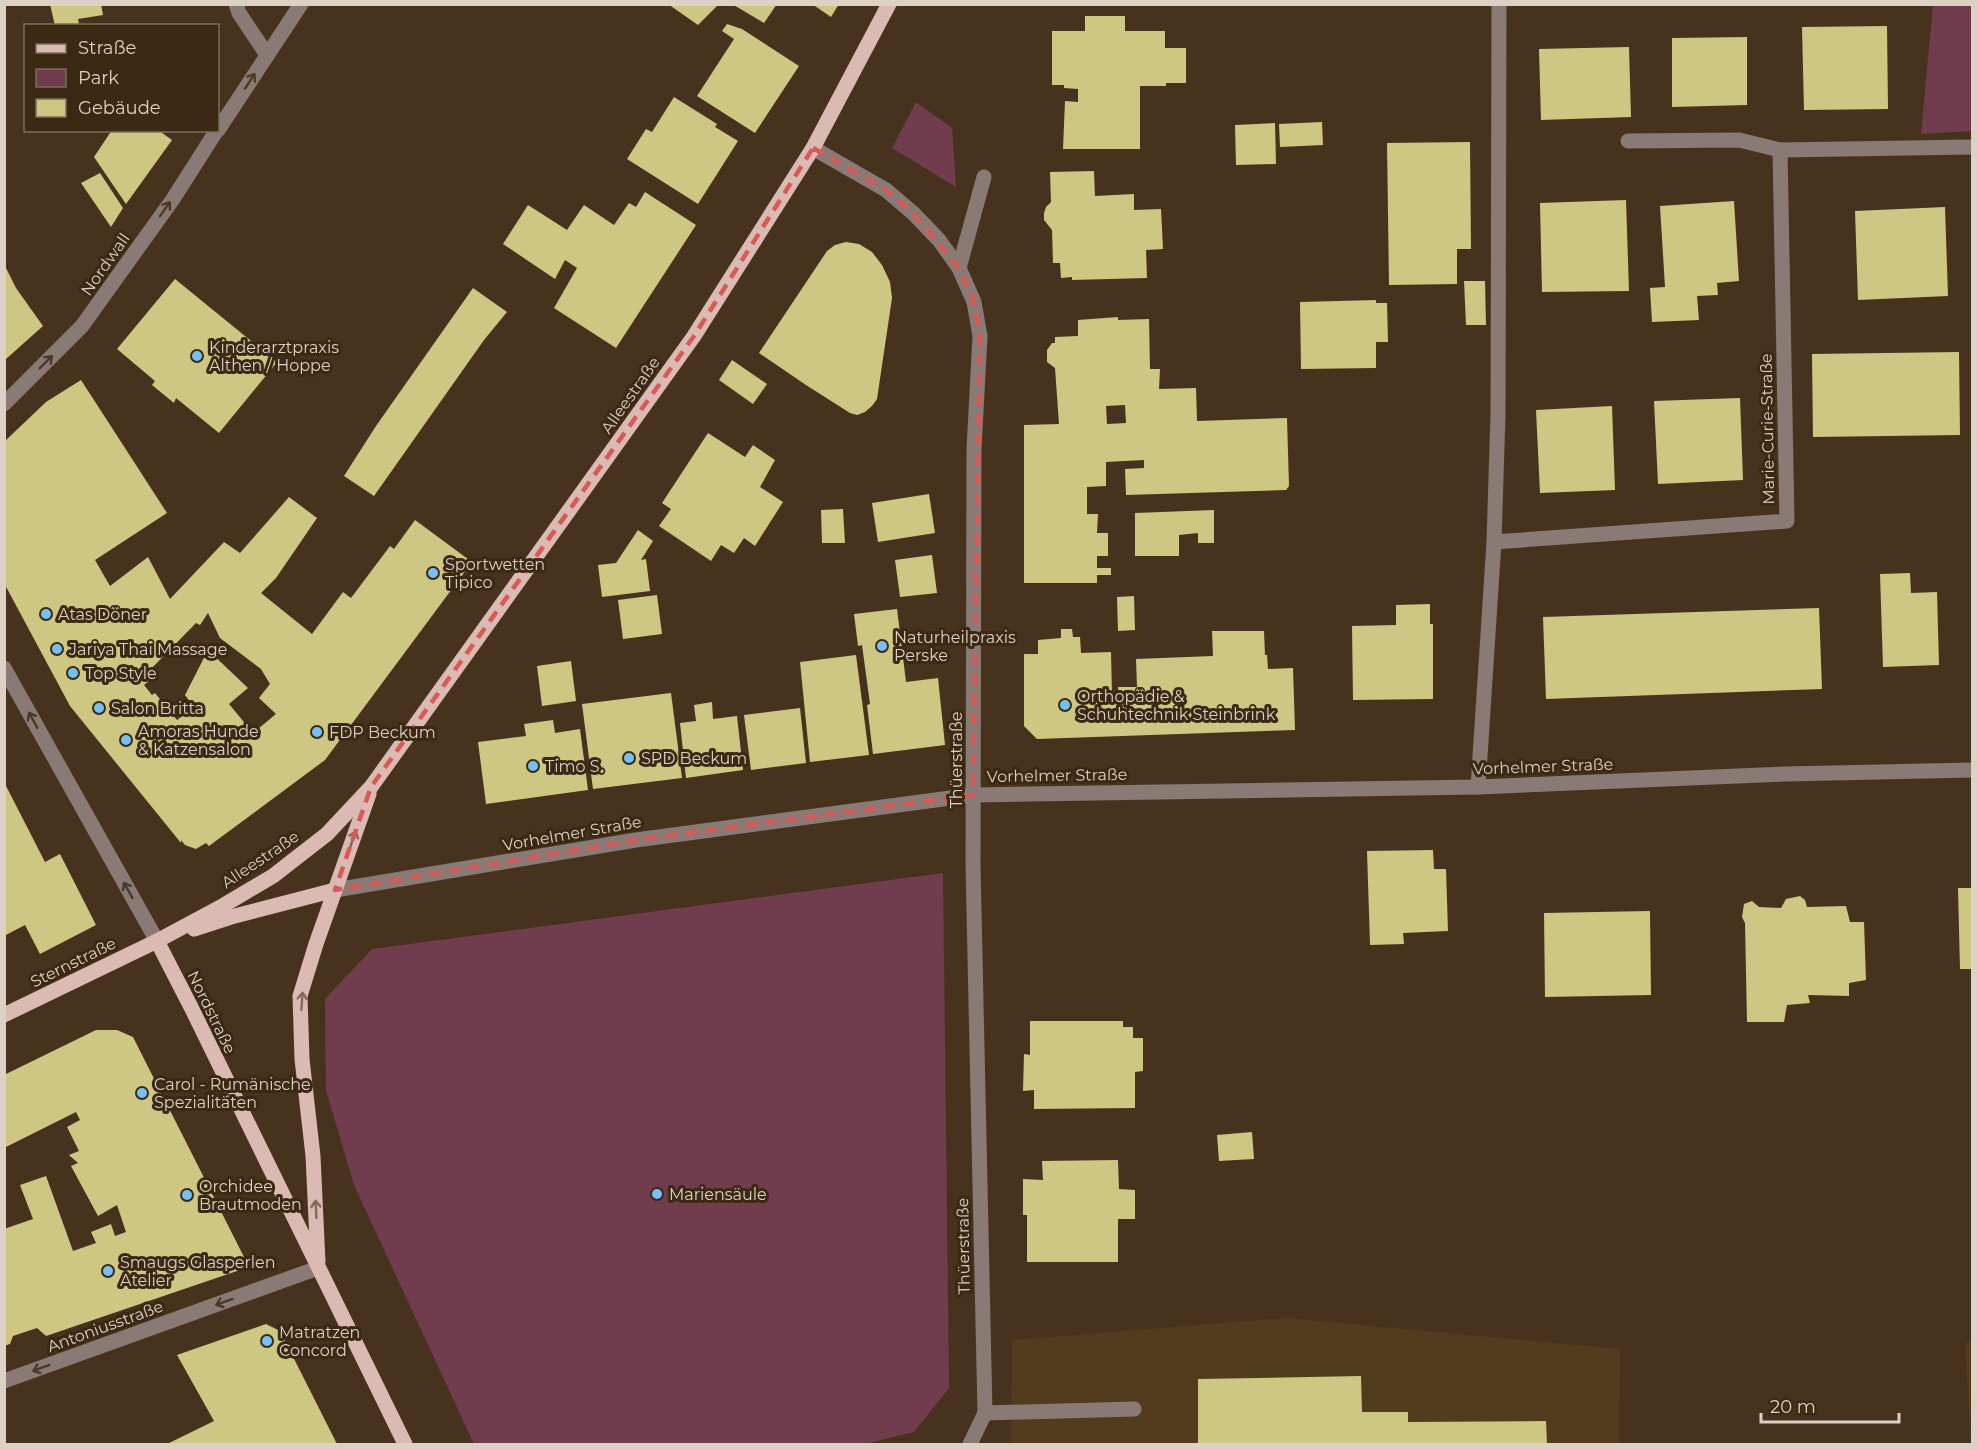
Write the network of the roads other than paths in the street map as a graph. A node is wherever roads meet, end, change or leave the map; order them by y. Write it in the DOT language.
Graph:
graph roads {
  1 [pos="236,4"];
  2 [pos="301,4"];
  3 [pos="889,4"];
  4 [pos="1499,4"];
  5 [pos="267,55"];
  6 [pos="219,127"];
  7 [pos="216,132"];
  8 [pos="1628,141"];
  9 [pos="1972,147"];
  10 [pos="813,148"];
  11 [pos="1780,150"];
  12 [pos="984,177"];
  13 [pos="959,268"];
  14 [pos="4,404"];
  15 [pos="1494,542"];
  16 [pos="4,668"];
  17 [pos="1972,770"];
  18 [pos="1478,787"];
  19 [pos="371,788"];
  20 [pos="974,795"];
  21 [pos="335,890"];
  22 [pos="157,941"];
  23 [pos="4,1015"];
  24 [pos="318,1268"];
  25 [pos="4,1381"];
  26 [pos="1134,1409"];
  27 [pos="985,1413"];
  28 [pos="405,1444"];
  29 [pos="970,1444"];
  1 -- 5 [label="street"];
  2 -- 5 [label="street, Nordwall"];
  3 -- 10 [label="main road, Alleestraße"];
  4 -- 15 [label="street"];
  6 -- 5 [label="street, Nordwall, one-way"];
  14 -- 7 [label="street, Nordwall, one-way"];
  8 -- 11 [label="street"];
  9 -- 11 [label="street"];
  10 -- 13 [label="street, Thüerstraße"];
  10 -- 19 [label="main road, Alleestraße"];
  11 -- 15 [label="street, Marie-Curie-Straße"];
  12 -- 13 [label="street"];
  13 -- 20 [label="street, Thüerstraße"];
  15 -- 18 [label="street"];
  22 -- 16 [label="street, Nordstraße, one-way"];
  17 -- 18 [label="street, Vorhelmer Straße"];
  18 -- 20 [label="street, Vorhelmer Straße"];
  21 -- 19 [label="main road, Alleestraße, one-way"];
  19 -- 22 [label="main road, Alleestraße"];
  20 -- 21 [label="street, Vorhelmer Straße"];
  20 -- 27 [label="street, Thüerstraße"];
  21 -- 22 [label="main road, Vorhelmer Straße"];
  24 -- 21 [label="main road, Alleestraße, one-way"];
  22 -- 23 [label="main road, Sternstraße"];
  22 -- 24 [label="main road, Nordstraße"];
  24 -- 25 [label="street, Antoniusstraße, one-way"];
  24 -- 28 [label="main road, Nordstraße"];
  26 -- 27 [label="street"];
  27 -- 29 [label="street, Thüerstraße"];
}
